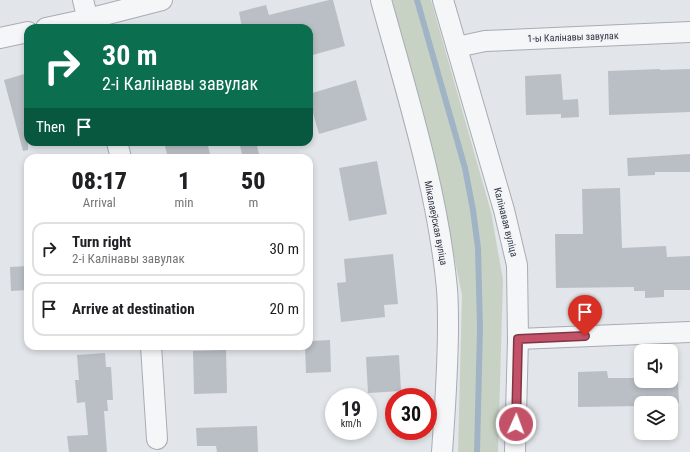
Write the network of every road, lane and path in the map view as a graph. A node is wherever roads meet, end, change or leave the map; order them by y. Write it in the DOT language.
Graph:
graph roads {
  1 [pos="83,0"];
  2 [pos="162,0"];
  3 [pos="381,0"];
  4 [pos="443,0"];
  5 [pos="89,24"];
  6 [pos="690,32"];
  7 [pos="24,33"];
  8 [pos="0,38"];
  9 [pos="457,47"];
  10 [pos="690,332"];
  11 [pos="518,339"];
  12 [pos="151,350"];
  13 [pos="158,439"];
  14 [pos="442,452"];
  15 [pos="515,452"];
  1 -- 5 [label="street"];
  2 -- 5 [label="street"];
  3 -- 14 [label="street, Мікалаеўская вуліца"];
  4 -- 9 [label="street, Калінавая вуліца"];
  6 -- 9 [label="street, 1-ы Калінавы завулак"];
  7 -- 8 [label="street"];
  9 -- 11 [label="street, Калінавая вуліца"];
  10 -- 11 [label="street"];
  11 -- 15 [label="street, Калінавая вуліца"];
  12 -- 13 [label="street"];
}
